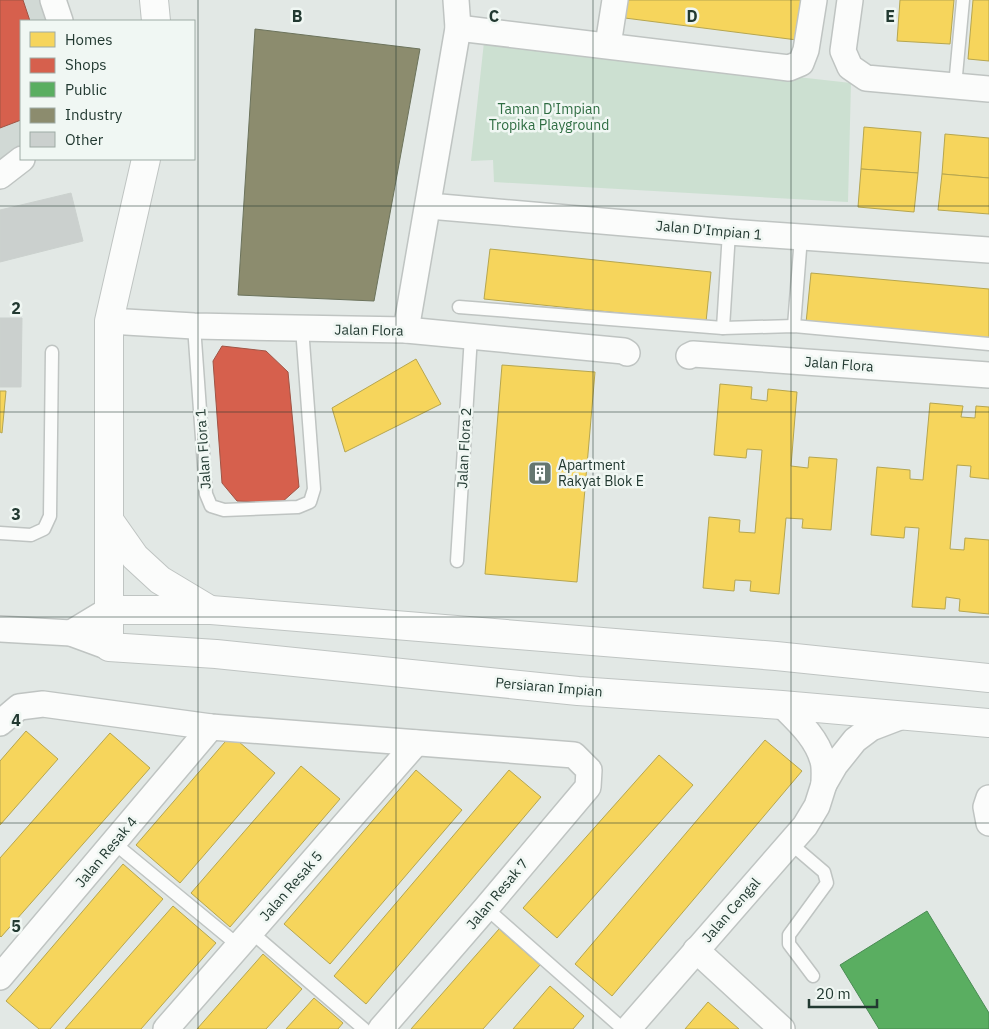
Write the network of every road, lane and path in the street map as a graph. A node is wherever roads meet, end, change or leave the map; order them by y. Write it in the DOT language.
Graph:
graph roads {
  1 [pos="53,0"];
  2 [pos="154,0"];
  3 [pos="456,0"];
  4 [pos="614,0"];
  5 [pos="814,0"];
  6 [pos="850,0"];
  7 [pos="962,0"];
  8 [pos="60,20"];
  9 [pos="156,20"];
  10 [pos="458,28"];
  11 [pos="608,45"];
  12 [pos="955,86"];
  13 [pos="989,89"];
  14 [pos="146,160"];
  15 [pos="428,206"];
  16 [pos="729,232"];
  17 [pos="802,237"];
  18 [pos="989,250"];
  19 [pos="459,307"];
  20 [pos="109,321"];
  21 [pos="194,326"];
  22 [pos="794,326"];
  23 [pos="302,328"];
  24 [pos="723,328"];
  25 [pos="406,330"];
  26 [pos="471,336"];
  27 [pos="989,344"];
  28 [pos="52,352"];
  29 [pos="627,353"];
  30 [pos="690,356"];
  31 [pos="989,375"];
  32 [pos="109,520"];
  33 [pos="0,533"];
  34 [pos="457,561"];
  35 [pos="109,610"];
  36 [pos="211,610"];
  37 [pos="0,629"];
  38 [pos="71,634"];
  39 [pos="109,647"];
  40 [pos="989,678"];
  41 [pos="782,705"];
  42 [pos="905,714"];
  43 [pos="0,723"];
  44 [pos="989,723"];
  45 [pos="211,727"];
  46 [pos="416,743"];
  47 [pos="824,784"];
  48 [pos="989,798"];
  49 [pos="989,822"];
  50 [pos="114,843"];
  51 [pos="790,843"];
  52 [pos="486,908"];
  53 [pos="245,939"];
  54 [pos="696,950"];
  55 [pos="1,973"];
  56 [pos="813,976"];
  57 [pos="166,1029"];
  58 [pos="364,1029"];
  59 [pos="381,1029"];
  60 [pos="624,1029"];
  61 [pos="628,1029"];
  62 [pos="782,1029"];
  1 -- 8 [label="street"];
  2 -- 9 [label="street"];
  3 -- 10 [label="street"];
  4 -- 11 [label="street"];
  5 -- 11 [label="street"];
  6 -- 12 [label="street"];
  7 -- 12 [label="lane"];
  10 -- 11 [label="street"];
  10 -- 15 [label="street"];
  12 -- 13 [label="street"];
  14 -- 20 [label="street"];
  15 -- 16 [label="street, Jalan D'Impian 1"];
  15 -- 25 [label="street"];
  16 -- 17 [label="street, Jalan D'Impian 1"];
  16 -- 24 [label="lane"];
  17 -- 18 [label="street, Jalan D'Impian 1"];
  17 -- 22 [label="lane"];
  19 -- 24 [label="lane"];
  20 -- 21 [label="street, Jalan Flora"];
  20 -- 32 [label="street"];
  21 -- 23 [label="street, Jalan Flora"];
  21 -- 23 [label="lane, Jalan Flora 1"];
  22 -- 24 [label="lane"];
  22 -- 27 [label="lane"];
  23 -- 25 [label="street, Jalan Flora"];
  25 -- 26 [label="street, Jalan Flora"];
  26 -- 29 [label="street, Jalan Flora"];
  26 -- 34 [label="lane, Jalan Flora 2"];
  28 -- 33 [label="lane"];
  30 -- 31 [label="street, Jalan Flora"];
  32 -- 35 [label="street"];
  32 -- 36 [label="street"];
  35 -- 36 [label="street"];
  35 -- 38 [label="street"];
  35 -- 39 [label="street"];
  36 -- 40 [label="street"];
  37 -- 38 [label="street"];
  38 -- 39 [label="street"];
  39 -- 41 [label="street, Persiaran Impian"];
  41 -- 42 [label="street, Persiaran Impian"];
  41 -- 47 [label="street, Jalan Cengal"];
  42 -- 44 [label="street, Persiaran Impian"];
  42 -- 47 [label="street, Jalan Cengal"];
  43 -- 45 [label="street"];
  45 -- 46 [label="street"];
  45 -- 50 [label="street, Jalan Resak 4"];
  46 -- 52 [label="street, Jalan Resak 7"];
  46 -- 53 [label="street, Jalan Resak 5"];
  47 -- 51 [label="street, Jalan Cengal"];
  48 -- 49 [label="street"];
  50 -- 53 [label="lane"];
  50 -- 55 [label="street, Jalan Resak 4"];
  51 -- 54 [label="street, Jalan Cengal"];
  51 -- 56 [label="lane"];
  52 -- 59 [label="street, Jalan Resak 7"];
  52 -- 60 [label="lane"];
  53 -- 57 [label="street, Jalan Resak 5"];
  53 -- 58 [label="lane"];
  54 -- 61 [label="street, Jalan Cengal"];
  54 -- 62 [label="street"];
}
